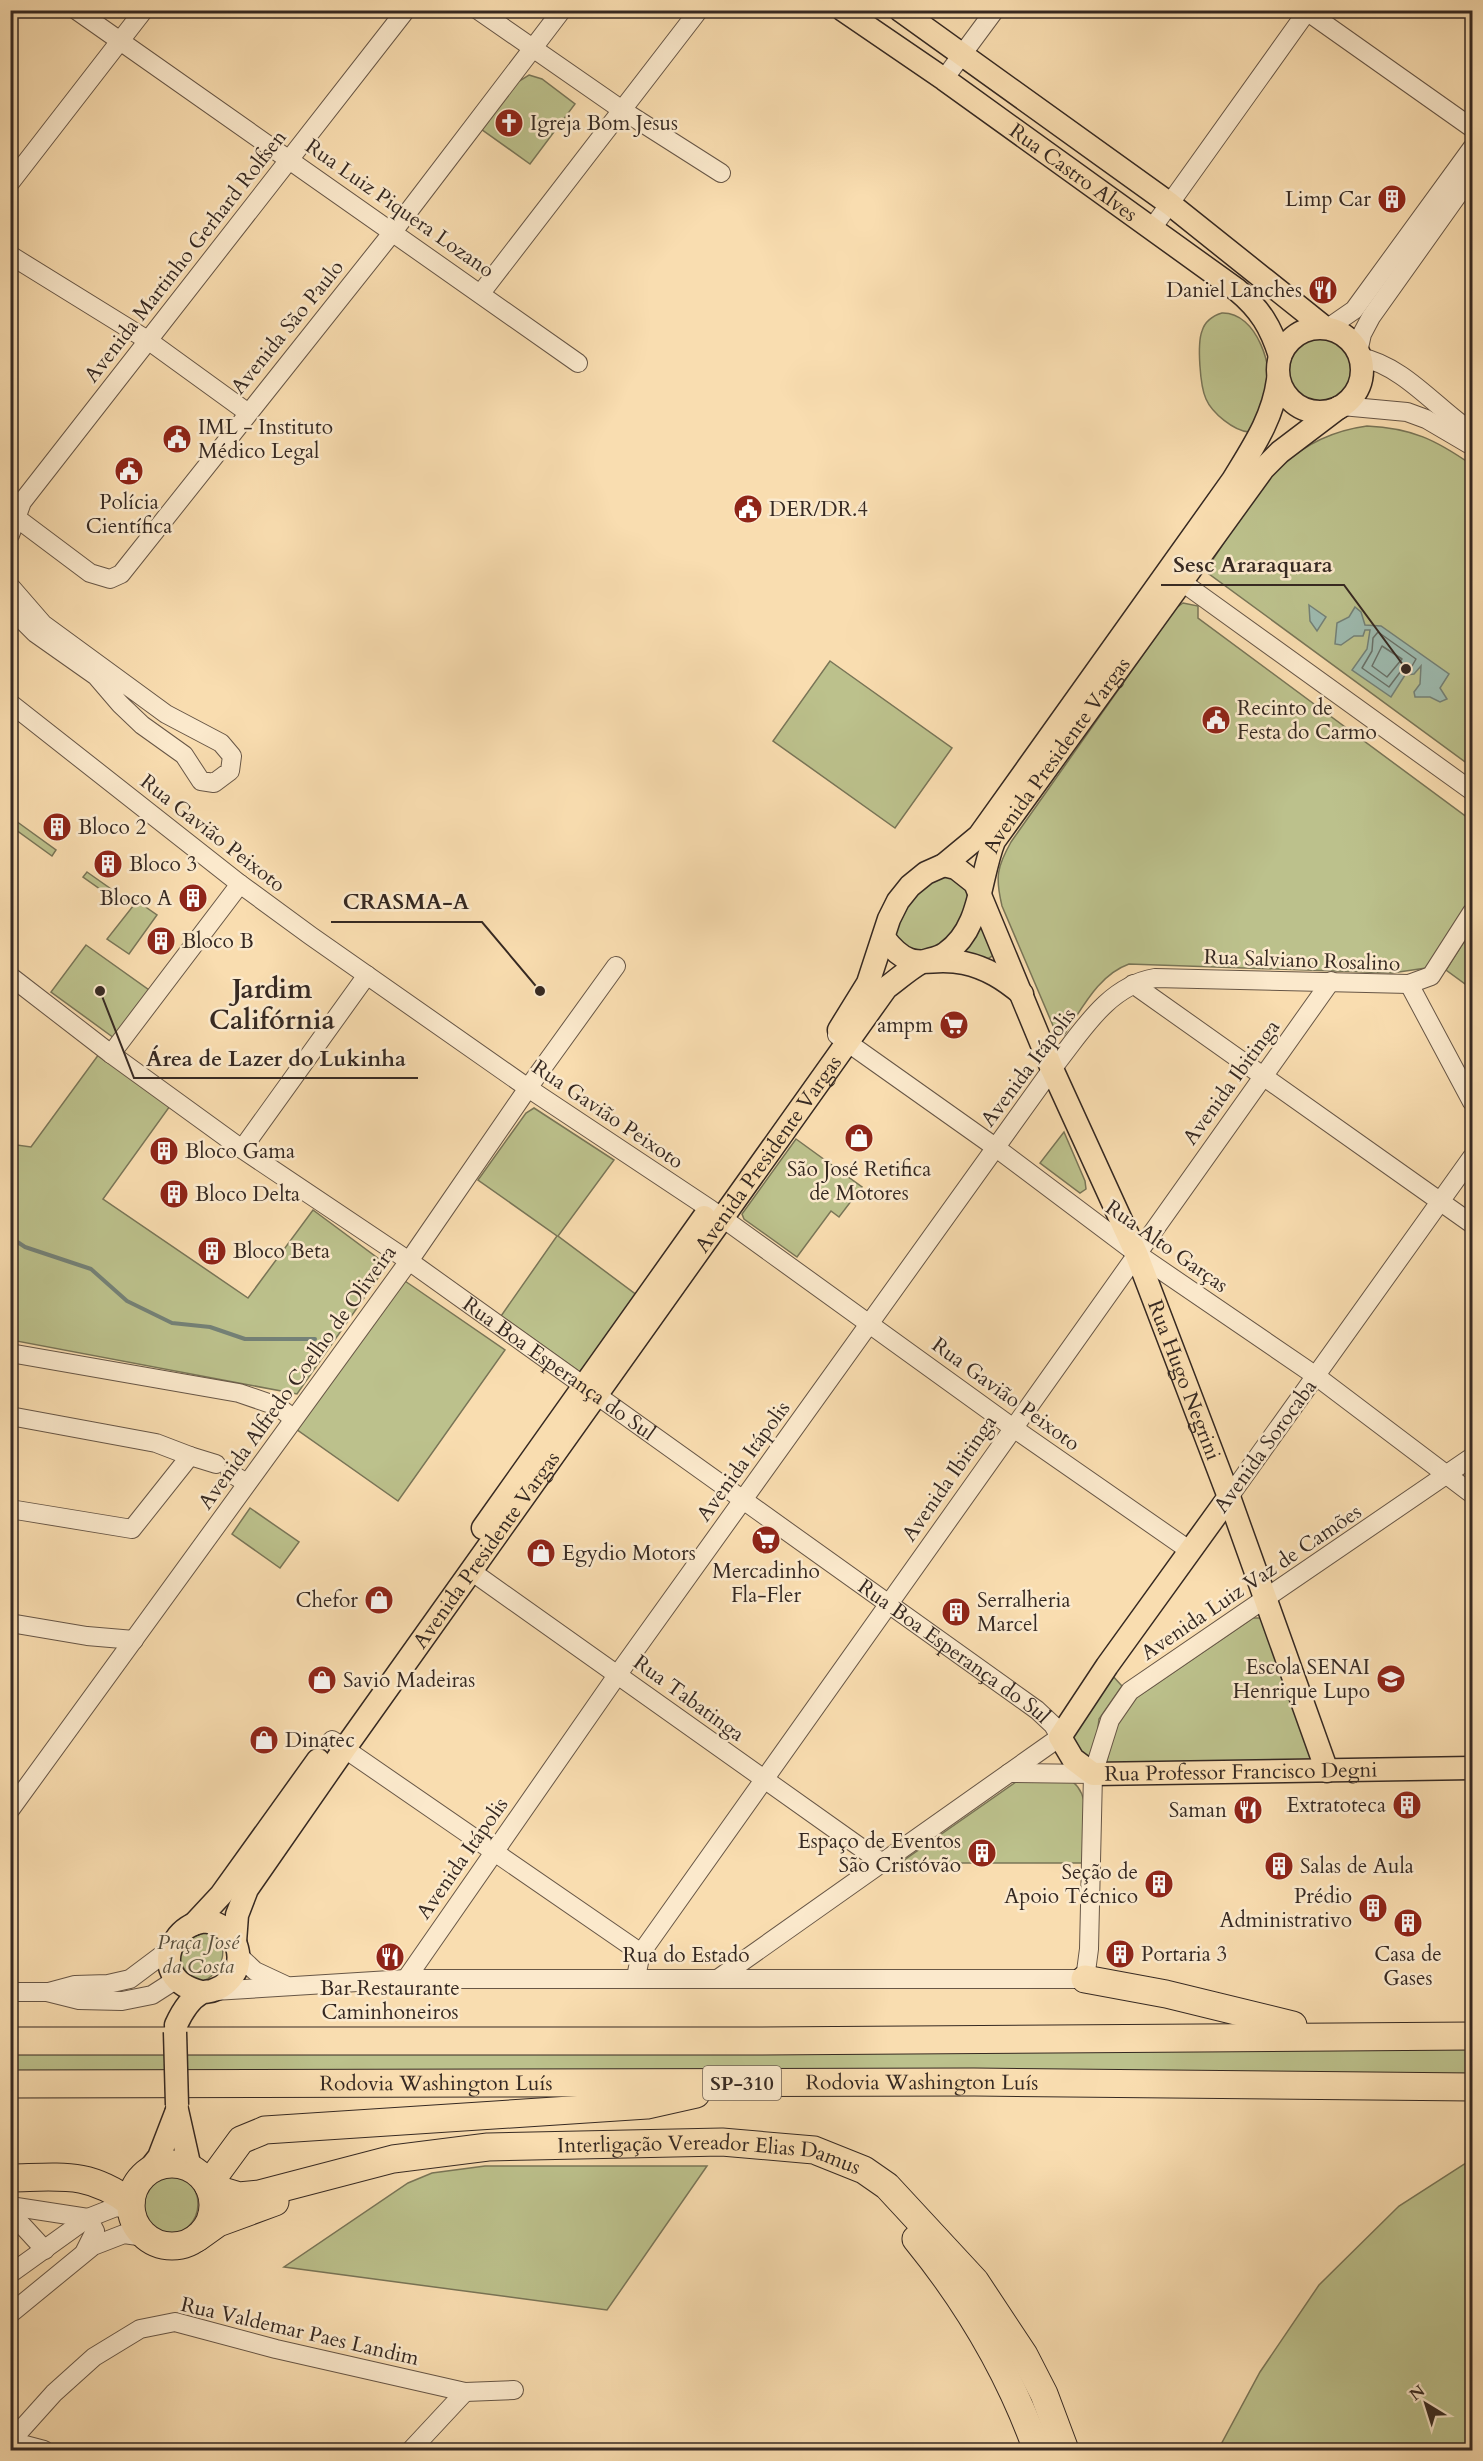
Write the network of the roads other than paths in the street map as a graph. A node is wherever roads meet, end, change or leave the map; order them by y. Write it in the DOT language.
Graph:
graph roads {
  1 [pos="76,10"];
  2 [pos="144,10"];
  3 [pos="406,10"];
  4 [pos="478,10"];
  5 [pos="562,10"];
  6 [pos="699,10"];
  7 [pos="843,10"];
  8 [pos="900,10"];
  9 [pos="996,10"];
  10 [pos="1306,11"];
  11 [pos="120,41"];
  12 [pos="533,48"];
  13 [pos="963,54"];
  14 [pos="944,79"];
  15 [pos="622,110"];
  16 [pos="1473,128"];
  17 [pos="1473,148"];
  18 [pos="288,158"];
  19 [pos="721,173"];
  20 [pos="1473,175"];
  21 [pos="10,183"];
  22 [pos="1170,204"];
  23 [pos="1153,227"];
  24 [pos="392,233"];
  25 [pos="10,255"];
  26 [pos="481,293"];
  27 [pos="1326,328"];
  28 [pos="149,340"];
  29 [pos="1359,354"];
  30 [pos="1280,356"];
  31 [pos="579,363"];
  32 [pos="1278,380"];
  33 [pos="1340,407"];
  34 [pos="247,412"];
  35 [pos="1473,432"];
  36 [pos="1473,446"];
  37 [pos="15,513"];
  38 [pos="1182,582"];
  39 [pos="10,586"];
  40 [pos="10,608"];
  41 [pos="39,629"];
  42 [pos="99,672"];
  43 [pos="10,703"];
  44 [pos="1473,791"];
  45 [pos="944,865"];
  46 [pos="240,884"];
  47 [pos="980,894"];
  48 [pos="1473,912"];
  49 [pos="884,938"];
  50 [pos="920,963"];
  51 [pos="616,966"];
  52 [pos="367,975"];
  53 [pos="10,976"];
  54 [pos="1331,981"];
  55 [pos="1133,984"];
  56 [pos="1409,984"];
  57 [pos="1023,995"];
  58 [pos="842,1038"];
  59 [pos="111,1054"];
  60 [pos="1052,1069"];
  61 [pos="1264,1075"];
  62 [pos="528,1088"];
  63 [pos="1473,1102"];
  64 [pos="995,1147"];
  65 [pos="242,1149"];
  66 [pos="1473,1156"];
  67 [pos="1441,1201"];
  68 [pos="716,1214"];
  69 [pos="1473,1224"];
  70 [pos="1136,1253"];
  71 [pos="409,1261"];
  72 [pos="871,1324"];
  73 [pos="10,1353"];
  74 [pos="1316,1376"];
  75 [pos="590,1389"];
  76 [pos="10,1416"];
  77 [pos="293,1418"];
  78 [pos="1012,1428"];
  79 [pos="190,1456"];
  80 [pos="1473,1457"];
  81 [pos="1446,1477"];
  82 [pos="247,1483"];
  83 [pos="1473,1494"];
  84 [pos="1230,1497"];
  85 [pos="744,1498"];
  86 [pos="10,1509"];
  87 [pos="1213,1519"];
  88 [pos="1239,1525"];
  89 [pos="1189,1550"];
  90 [pos="471,1571"];
  91 [pos="1266,1601"];
  92 [pos="888,1602"];
  93 [pos="10,1623"];
  94 [pos="134,1640"];
  95 [pos="618,1674"];
  96 [pos="1060,1737"];
  97 [pos="338,1744"];
  98 [pos="1473,1768"];
  99 [pos="1327,1771"];
  100 [pos="1009,1773"];
  101 [pos="1093,1774"];
  102 [pos="762,1779"];
  103 [pos="10,1810"];
  104 [pos="495,1850"];
  105 [pos="881,1862"];
  106 [pos="194,1924"];
  107 [pos="170,1949"];
  108 [pos="237,1949"];
  109 [pos="641,1953"];
  110 [pos="636,1977"];
  111 [pos="719,1978"];
  112 [pos="406,1979"];
  113 [pos="1085,1979"];
  114 [pos="178,1981"];
  115 [pos="287,1985"];
  116 [pos="208,1991"];
  117 [pos="10,1992"];
  118 [pos="47,1992"];
  119 [pos="175,2029"];
  120 [pos="1461,2036"];
  121 [pos="10,2041"];
  122 [pos="747,2083"];
  123 [pos="10,2084"];
  124 [pos="1473,2087"];
  125 [pos="177,2109"];
  126 [pos="144,2176"];
  127 [pos="10,2178"];
  128 [pos="202,2180"];
  129 [pos="10,2206"];
  130 [pos="131,2206"];
  131 [pos="10,2212"];
  132 [pos="88,2218"];
  133 [pos="145,2236"];
  134 [pos="197,2238"];
  135 [pos="45,2250"];
  136 [pos="85,2251"];
  137 [pos="10,2274"];
  138 [pos="10,2314"];
  139 [pos="514,2390"];
  140 [pos="465,2392"];
  141 [pos="11,2441"];
  142 [pos="44,2451"];
  143 [pos="411,2451"];
  144 [pos="1037,2451"];
  145 [pos="1065,2451"];
  1 -- 11 [label="street, Rua Luiz Piquera Lozano"];
  2 -- 11 [label="street"];
  3 -- 18 [label="street, Avenida Martinho Gerhard Rolfsen"];
  4 -- 12 [label="street"];
  5 -- 12 [label="street, Avenida São Paulo"];
  6 -- 15 [label="street"];
  7 -- 14 [label="main road, Rua Castro Alves"];
  8 -- 13 [label="main road, Rua Castro Alves"];
  9 -- 13 [label="street"];
  10 -- 16 [label="street"];
  10 -- 22 [label="street"];
  11 -- 18 [label="street, Rua Luiz Piquera Lozano"];
  11 -- 21 [label="street"];
  12 -- 15 [label="street"];
  12 -- 24 [label="street, Avenida São Paulo"];
  13 -- 14 [label="street"];
  13 -- 22 [label="main road, Rua Castro Alves"];
  14 -- 23 [label="main road, Rua Castro Alves"];
  15 -- 19 [label="street"];
  15 -- 26 [label="street"];
  17 -- 27 [label="street"];
  18 -- 24 [label="street, Rua Luiz Piquera Lozano"];
  18 -- 28 [label="street, Avenida Martinho Gerhard Rolfsen"];
  20 -- 29 [label="street"];
  22 -- 23 [label="street"];
  22 -- 27 [label="main road, Rua Castro Alves"];
  23 -- 30 [label="main road, Rua Castro Alves"];
  24 -- 26 [label="street, Rua Luiz Piquera Lozano"];
  24 -- 34 [label="street, Avenida São Paulo"];
  25 -- 28 [label="street"];
  26 -- 31 [label="street, Rua Luiz Piquera Lozano"];
  27 -- 29 [label="main road"];
  27 -- 30 [label="main road"];
  28 -- 34 [label="street"];
  28 -- 37 [label="street, Avenida Martinho Gerhard Rolfsen"];
  29 -- 33 [label="main road"];
  29 -- 35 [label="street"];
  30 -- 32 [label="main road"];
  32 -- 33 [label="main road"];
  32 -- 45 [label="main road, Avenida Presidente Vargas"];
  33 -- 36 [label="street"];
  33 -- 38 [label="main road, Avenida Presidente Vargas"];
  34 -- 37 [label="street, Avenida São Paulo"];
  38 -- 44 [label="street"];
  38 -- 47 [label="main road, Avenida Presidente Vargas"];
  39 -- 41 [label="street"];
  40 -- 41 [label="street"];
  41 -- 42 [label="street"];
  42 -- 42 [label="street"];
  43 -- 46 [label="street, Rua Gavião Peixoto"];
  45 -- 47 [label="main road"];
  45 -- 49 [label="main road, Avenida Presidente Vargas"];
  46 -- 52 [label="street, Rua Gavião Peixoto"];
  46 -- 59 [label="street"];
  47 -- 50 [label="main road, Avenida Presidente Vargas"];
  47 -- 57 [label="main road, Rua Hugo Negrini"];
  48 -- 56 [label="street"];
  49 -- 50 [label="main road"];
  49 -- 58 [label="main road, Avenida Presidente Vargas"];
  50 -- 57 [label="main road"];
  50 -- 58 [label="main road, Avenida Presidente Vargas"];
  51 -- 62 [label="street, Avenida Alfredo Coelho de Oliveira"];
  52 -- 62 [label="street, Rua Gavião Peixoto"];
  52 -- 65 [label="street"];
  53 -- 59 [label="street, Rua Boa Esperança do Sul"];
  54 -- 55 [label="street, Rua Salviano Rosalino"];
  54 -- 56 [label="street, Rua Salviano Rosalino"];
  54 -- 61 [label="street, Avenida Ibitinga"];
  55 -- 60 [label="street, Avenida Itápolis"];
  55 -- 61 [label="street"];
  56 -- 63 [label="street, Rua Salviano Rosalino"];
  57 -- 60 [label="main road, Rua Hugo Negrini"];
  58 -- 64 [label="street, Rua Alto Garças"];
  58 -- 68 [label="main road, Avenida Presidente Vargas"];
  59 -- 65 [label="street, Rua Boa Esperança do Sul"];
  60 -- 64 [label="street, Avenida Itápolis"];
  60 -- 70 [label="main road, Rua Hugo Negrini"];
  61 -- 67 [label="street"];
  61 -- 70 [label="street, Avenida Ibitinga"];
  62 -- 68 [label="street, Rua Gavião Peixoto"];
  62 -- 71 [label="street, Avenida Alfredo Coelho de Oliveira"];
  64 -- 70 [label="street, Rua Alto Garças"];
  64 -- 72 [label="street, Avenida Itápolis"];
  65 -- 71 [label="street, Rua Boa Esperança do Sul"];
  66 -- 67 [label="street, Avenida Sorocaba"];
  67 -- 69 [label="street"];
  67 -- 74 [label="street, Avenida Sorocaba"];
  68 -- 72 [label="street, Rua Gavião Peixoto"];
  68 -- 75 [label="main road, Avenida Presidente Vargas"];
  70 -- 74 [label="street, Rua Alto Garças"];
  70 -- 78 [label="street, Avenida Ibitinga"];
  70 -- 84 [label="main road, Rua Hugo Negrini"];
  71 -- 75 [label="street, Rua Boa Esperança do Sul"];
  71 -- 77 [label="street, Avenida Alfredo Coelho de Oliveira"];
  72 -- 78 [label="street, Rua Gavião Peixoto"];
  72 -- 85 [label="street, Avenida Itápolis"];
  73 -- 77 [label="street"];
  74 -- 81 [label="street, Rua Alto Garças"];
  74 -- 84 [label="street, Avenida Sorocaba"];
  75 -- 85 [label="street, Rua Boa Esperança do Sul"];
  75 -- 90 [label="main road, Avenida Presidente Vargas"];
  75 -- 97 [label="main road, Avenida Presidente Vargas"];
  76 -- 79 [label="street"];
  77 -- 82 [label="street, Avenida Alfredo Coelho de Oliveira"];
  78 -- 89 [label="street, Rua Gavião Peixoto"];
  78 -- 92 [label="street, Avenida Ibitinga"];
  79 -- 82 [label="street"];
  79 -- 86 [label="street"];
  80 -- 81 [label="street, Avenida Luiz Vaz de Camões"];
  81 -- 83 [label="street, Rua Alto Garças"];
  81 -- 91 [label="street, Avenida Luiz Vaz de Camões"];
  82 -- 94 [label="street, Avenida Alfredo Coelho de Oliveira"];
  84 -- 87 [label="main road, Avenida Sorocaba"];
  84 -- 88 [label="main road, Rua Hugo Negrini"];
  85 -- 92 [label="street, Rua Boa Esperança do Sul"];
  85 -- 95 [label="street, Avenida Itápolis"];
  87 -- 88 [label="main road"];
  87 -- 89 [label="main road, Avenida Sorocaba"];
  88 -- 91 [label="main road, Rua Hugo Negrini"];
  89 -- 96 [label="main road, Avenida Sorocaba"];
  90 -- 95 [label="street, Rua Tabatinga"];
  90 -- 97 [label="main road, Avenida Presidente Vargas"];
  91 -- 99 [label="main road, Rua Hugo Negrini"];
  91 -- 101 [label="street, Avenida Luiz Vaz de Camões"];
  92 -- 96 [label="street, Rua Boa Esperança do Sul"];
  92 -- 102 [label="street, Avenida Ibitinga"];
  93 -- 94 [label="street"];
  94 -- 103 [label="street, Avenida Alfredo Coelho de Oliveira"];
  95 -- 102 [label="street, Rua Tabatinga"];
  95 -- 104 [label="street, Avenida Itápolis"];
  96 -- 100 [label="street"];
  96 -- 101 [label="main road, Rua Boa Esperança do Sul"];
  97 -- 104 [label="street"];
  97 -- 106 [label="main road, Avenida Presidente Vargas"];
  97 -- 108 [label="main road, Avenida Presidente Vargas"];
  98 -- 99 [label="main road, Rua Professor Francisco Degni"];
  99 -- 101 [label="main road, Rua Professor Francisco Degni"];
  100 -- 101 [label="street, Rua Professor Francisco Degni"];
  100 -- 105 [label="street"];
  101 -- 113 [label="street, Avenida Luiz Vaz de Camões"];
  102 -- 105 [label="street, Rua Tabatinga"];
  102 -- 109 [label="street, Avenida Ibitinga"];
  104 -- 109 [label="street"];
  104 -- 112 [label="street, Avenida Itápolis"];
  105 -- 111 [label="street"];
  106 -- 107 [label="main road"];
  106 -- 108 [label="main road"];
  107 -- 114 [label="main road"];
  107 -- 118 [label="street"];
  108 -- 115 [label="street, Rua do Estado"];
  108 -- 116 [label="main road"];
  109 -- 110 [label="street, Avenida Ibitinga"];
  110 -- 111 [label="street, Rua do Estado"];
  110 -- 112 [label="street, Rua do Estado"];
  111 -- 113 [label="street, Rua do Estado"];
  112 -- 115 [label="street, Rua do Estado"];
  113 -- 120 [label="highway"];
  114 -- 116 [label="main road"];
  114 -- 118 [label="street"];
  114 -- 119 [label="main road"];
  115 -- 116 [label="street, Rua do Estado"];
  116 -- 119 [label="main road"];
  117 -- 118 [label="street"];
  119 -- 125 [label="main road, bridge"];
  120 -- 121 [label="highway, Rodovia Washington Luís / SP-310"];
  122 -- 123 [label="highway, Rodovia Washington Luís / SP-310"];
  122 -- 124 [label="highway, Rodovia Washington Luís / SP-310"];
  122 -- 128 [label="highway"];
  125 -- 126 [label="main road"];
  125 -- 128 [label="main road"];
  126 -- 128 [label="highway"];
  126 -- 130 [label="highway"];
  127 -- 130 [label="highway"];
  128 -- 134 [label="highway"];
  128 -- 145 [label="highway, Interligação Vereador Elias Damus"];
  129 -- 132 [label="street"];
  130 -- 132 [label="street"];
  130 -- 133 [label="highway"];
  131 -- 135 [label="street"];
  132 -- 135 [label="street"];
  132 -- 136 [label="street"];
  133 -- 134 [label="highway"];
  133 -- 136 [label="street"];
  134 -- 144 [label="highway, Interligação Vereador Elias Damus"];
  135 -- 137 [label="street"];
  136 -- 138 [label="street"];
  139 -- 140 [label="street, Rua Valdemar Paes Landim"];
  140 -- 141 [label="street, Rua Valdemar Paes Landim"];
  140 -- 143 [label="street"];
  141 -- 142 [label="street"];
}
